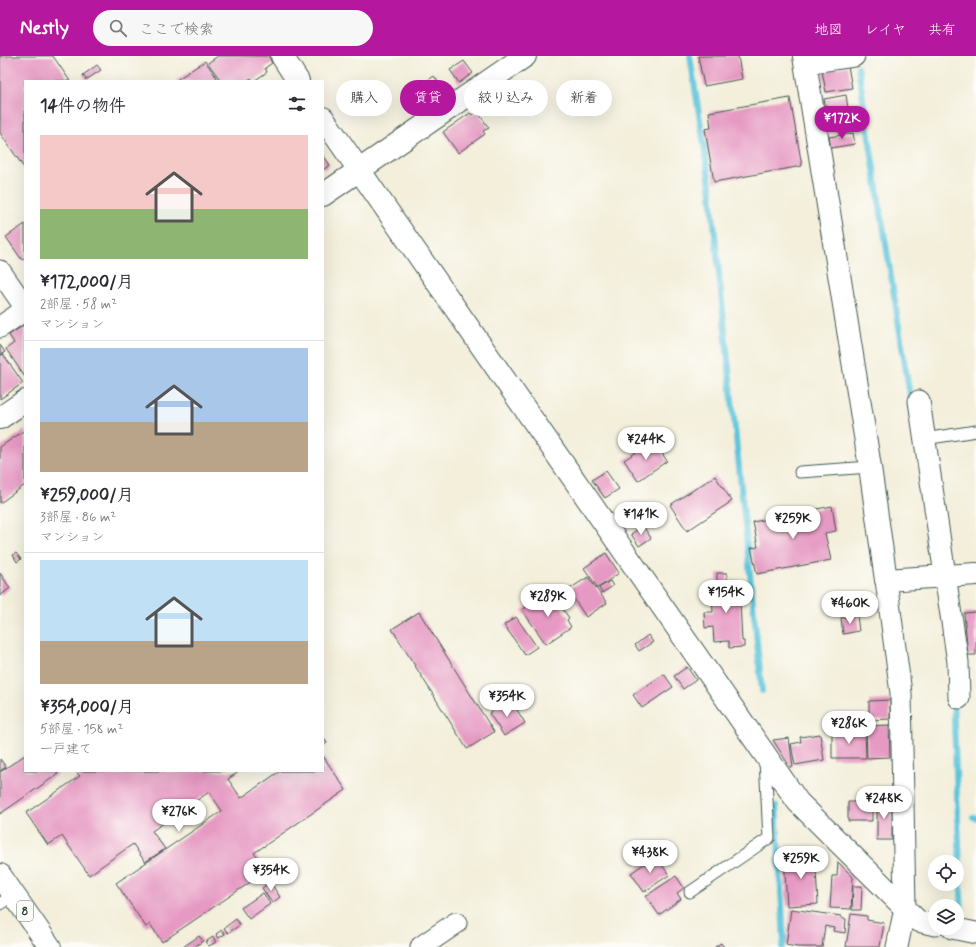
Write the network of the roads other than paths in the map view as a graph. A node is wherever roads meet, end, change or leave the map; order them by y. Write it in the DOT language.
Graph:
graph roads {
  1 [pos="282,56"];
  2 [pos="524,56"];
  3 [pos="854,56"];
  4 [pos="804,60"];
  5 [pos="297,80"];
  6 [pos="324,119"];
  7 [pos="358,170"];
  8 [pos="324,194"];
  9 [pos="0,271"];
  10 [pos="24,307"];
  11 [pos="24,309"];
  12 [pos="0,327"];
  13 [pos="919,401"];
  14 [pos="24,402"];
  15 [pos="0,418"];
  16 [pos="976,431"];
  17 [pos="924,439"];
  18 [pos="870,467"];
  19 [pos="800,472"];
  20 [pos="976,574"];
  21 [pos="946,576"];
  22 [pos="886,580"];
  23 [pos="959,698"];
  24 [pos="765,754"];
  25 [pos="0,875"];
  26 [pos="690,892"];
  27 [pos="7,899"];
  28 [pos="905,908"];
  29 [pos="456,923"];
  30 [pos="928,923"];
  31 [pos="964,930"];
  32 [pos="976,933"];
  33 [pos="50,947"];
  34 [pos="421,947"];
  35 [pos="897,947"];
  1 -- 5 [label="street"];
  2 -- 7 [label="street"];
  3 -- 4 [label="street"];
  4 -- 18 [label="street"];
  6 -- 7 [label="street"];
  7 -- 8 [label="street"];
  7 -- 24 [label="street"];
  9 -- 10 [label="street"];
  11 -- 12 [label="street"];
  13 -- 17 [label="street"];
  14 -- 15 [label="street"];
  16 -- 17 [label="lane"];
  17 -- 21 [label="street"];
  18 -- 19 [label="lane"];
  18 -- 22 [label="street"];
  20 -- 21 [label="street"];
  21 -- 22 [label="street"];
  21 -- 23 [label="street"];
  22 -- 28 [label="street"];
  24 -- 26 [label="lane"];
  24 -- 28 [label="street"];
  25 -- 27 [label="street, 8"];
  27 -- 33 [label="street, 8"];
  28 -- 30 [label="street"];
  28 -- 35 [label="street"];
  29 -- 34 [label="street"];
  31 -- 32 [label="street"];
}
